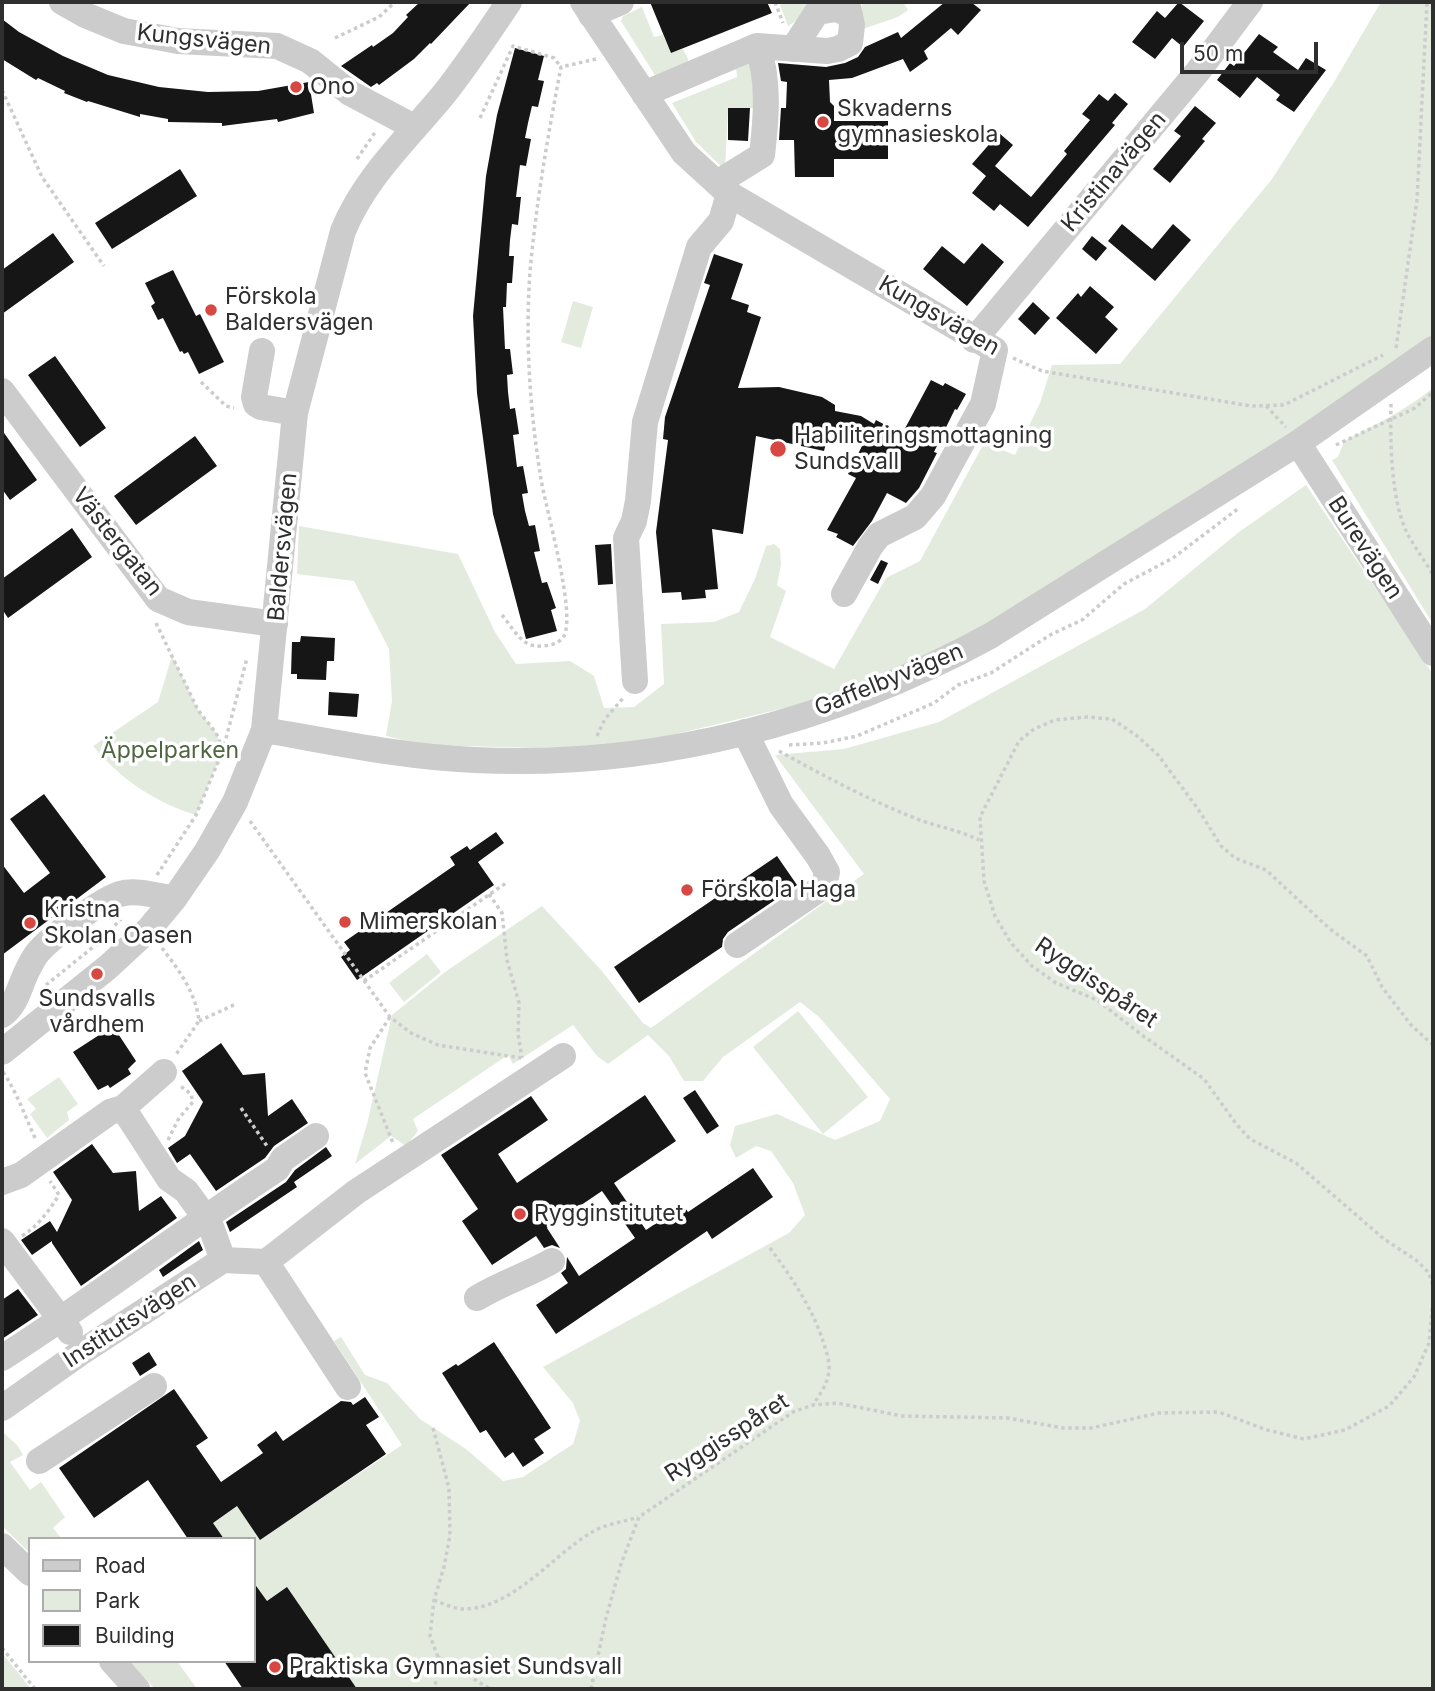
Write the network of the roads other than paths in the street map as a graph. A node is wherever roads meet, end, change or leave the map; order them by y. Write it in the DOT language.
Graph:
graph roads {
  1 [pos="61,2"];
  2 [pos="509,2"];
  3 [pos="621,2"];
  4 [pos="1250,2"];
  5 [pos="587,8"];
  6 [pos="848,9"];
  7 [pos="757,46"];
  8 [pos="793,49"];
  9 [pos="644,94"];
  10 [pos="414,127"];
  11 [pos="723,188"];
  12 [pos="985,345"];
  13 [pos="1433,349"];
  14 [pos="262,351"];
  15 [pos="2,391"];
  16 [pos="295,413"];
  17 [pos="1304,452"];
  18 [pos="845,594"];
  19 [pos="275,624"];
  20 [pos="1433,653"];
  21 [pos="635,681"];
  22 [pos="264,730"];
  23 [pos="745,732"];
  24 [pos="174,899"];
  25 [pos="737,944"];
  26 [pos="2,1015"];
  27 [pos="2,1052"];
  28 [pos="563,1056"];
  29 [pos="164,1072"];
  30 [pos="123,1108"];
  31 [pos="316,1136"];
  32 [pos="2,1182"];
  33 [pos="205,1217"];
  34 [pos="4,1244"];
  35 [pos="223,1260"];
  36 [pos="552,1261"];
  37 [pos="266,1262"];
  38 [pos="477,1298"];
  39 [pos="61,1320"];
  40 [pos="83,1351"];
  41 [pos="2,1357"];
  42 [pos="154,1386"];
  43 [pos="348,1387"];
  44 [pos="2,1408"];
  45 [pos="39,1461"];
  46 [pos="2,1546"];
  47 [pos="28,1571"];
  48 [pos="114,1663"];
  49 [pos="137,1689"];
  1 -- 10 [label="street, Kungsvägen"];
  2 -- 10 [label="street, Baldersvägen"];
  3 -- 5 [label="street"];
  4 -- 12 [label="street, Kristinavägen"];
  5 -- 9 [label="street, Kungsvägen"];
  6 -- 8 [label="street"];
  6 -- 8 [label="street"];
  7 -- 8 [label="street"];
  7 -- 9 [label="street"];
  7 -- 11 [label="street"];
  9 -- 11 [label="street, Kungsvägen"];
  10 -- 16 [label="street, Baldersvägen"];
  11 -- 12 [label="street, Kungsvägen"];
  11 -- 21 [label="street"];
  12 -- 18 [label="street"];
  13 -- 17 [label="street, Gaffelbyvägen"];
  14 -- 16 [label="street"];
  15 -- 19 [label="street, Västergatan"];
  16 -- 19 [label="street, Baldersvägen"];
  17 -- 20 [label="street, Burevägen"];
  17 -- 23 [label="street, Gaffelbyvägen"];
  19 -- 22 [label="street, Baldersvägen"];
  22 -- 23 [label="street, Gaffelbyvägen"];
  22 -- 24 [label="street, Baldersvägen"];
  23 -- 25 [label="street"];
  24 -- 26 [label="street"];
  24 -- 27 [label="street, Baldersvägen"];
  28 -- 37 [label="street"];
  29 -- 30 [label="street"];
  30 -- 32 [label="street"];
  30 -- 33 [label="street"];
  31 -- 33 [label="street"];
  33 -- 35 [label="street"];
  33 -- 39 [label="street"];
  34 -- 39 [label="street"];
  35 -- 37 [label="street"];
  35 -- 40 [label="street, Institutsvägen"];
  36 -- 38 [label="street"];
  37 -- 43 [label="street"];
  39 -- 40 [label="street"];
  39 -- 41 [label="street"];
  40 -- 44 [label="street, Institutsvägen"];
  42 -- 45 [label="street"];
  46 -- 47 [label="street"];
  48 -- 49 [label="street"];
}
